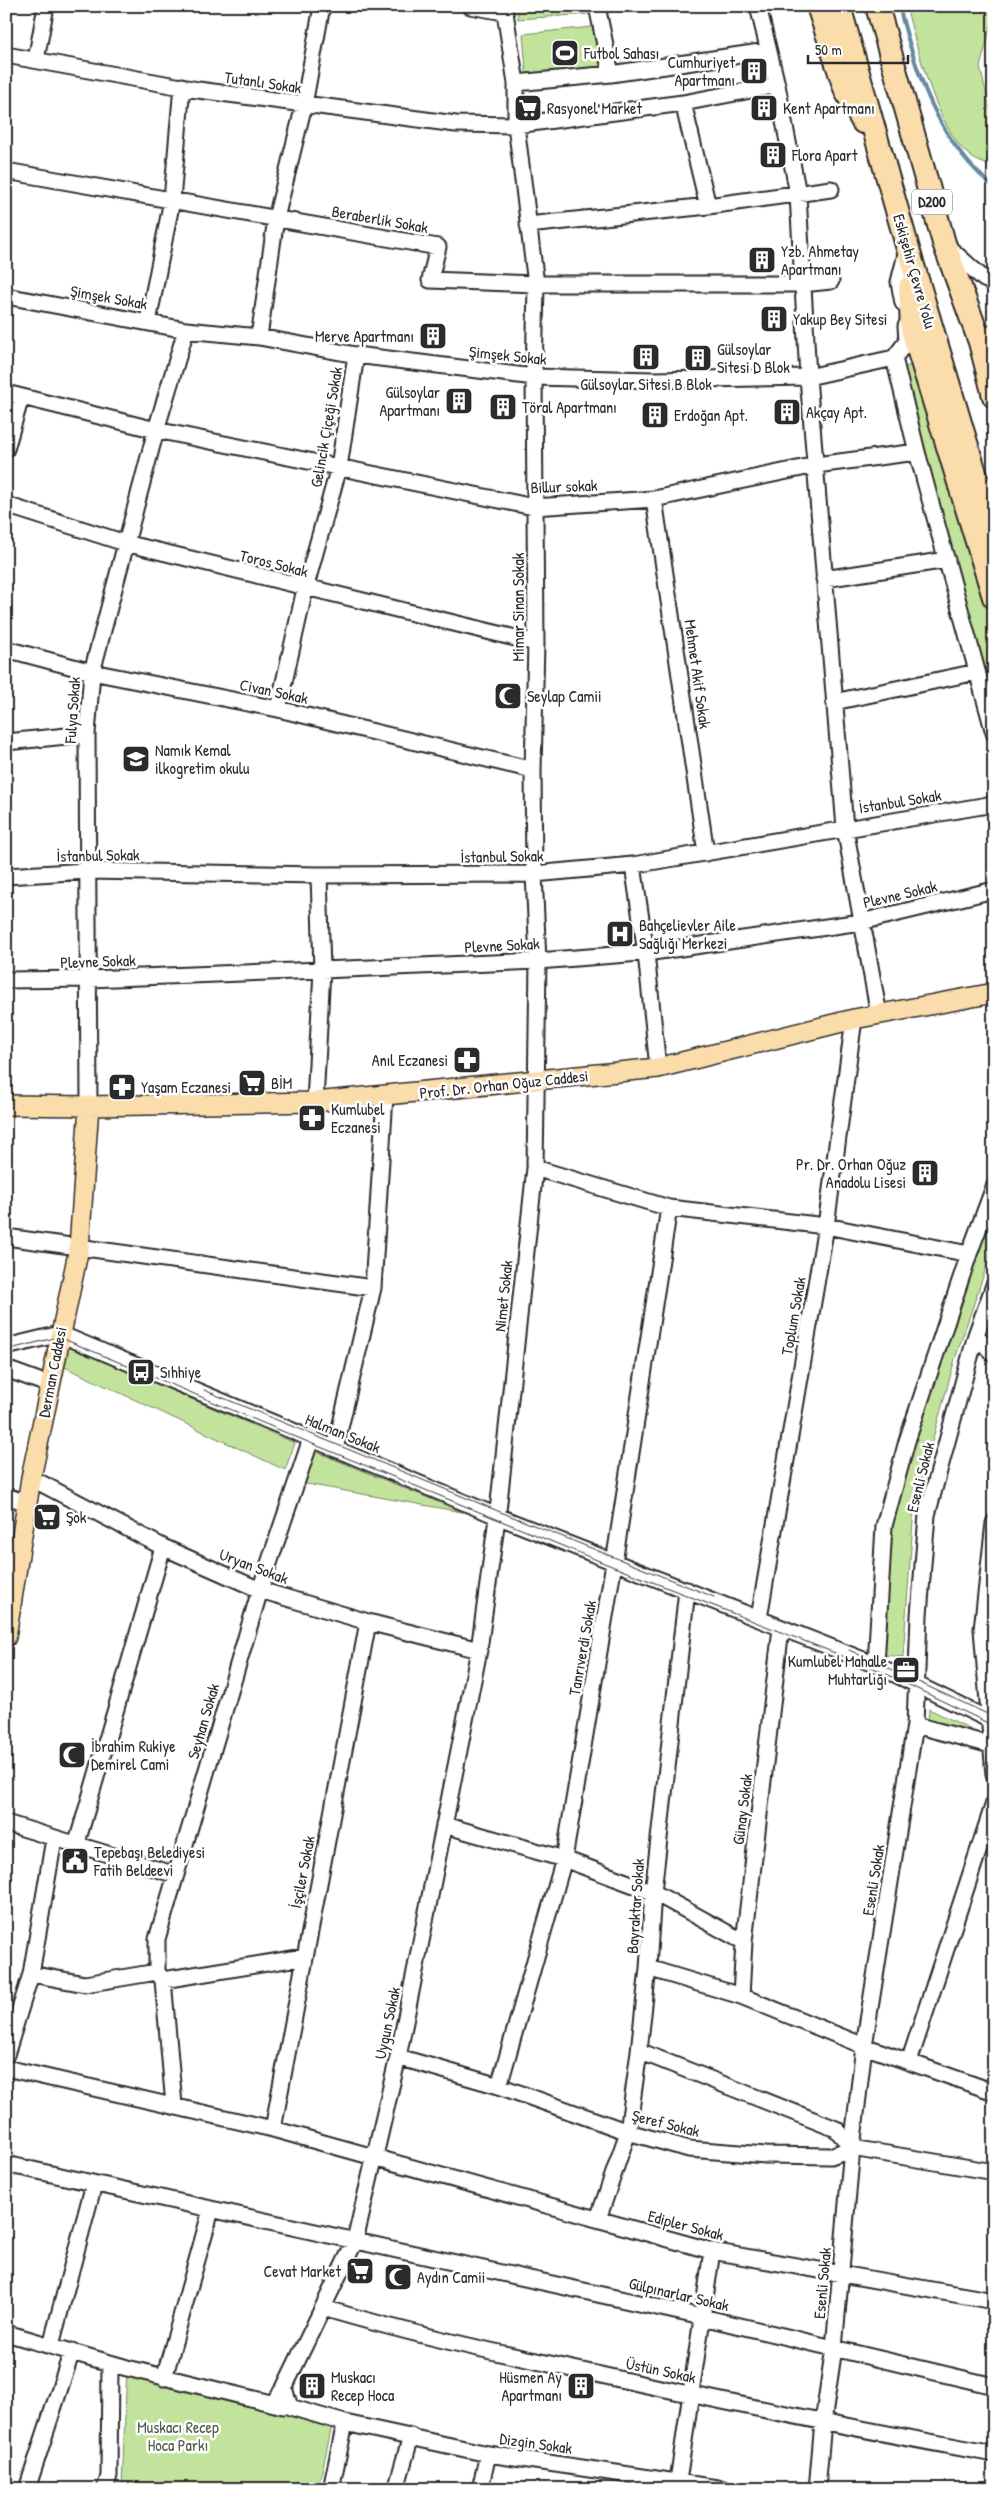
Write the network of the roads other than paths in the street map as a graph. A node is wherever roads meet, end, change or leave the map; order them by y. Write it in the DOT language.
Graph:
graph roads {
  1 [pos="46,6"];
  2 [pos="322,6"];
  3 [pos="470,6"];
  4 [pos="597,6"];
  5 [pos="758,6"];
  6 [pos="818,6"];
  7 [pos="839,6"];
  8 [pos="876,6"];
  9 [pos="504,9"];
  10 [pos="767,51"];
  11 [pos="6,55"];
  12 [pos="36,60"];
  13 [pos="611,74"];
  14 [pos="516,83"];
  15 [pos="777,85"];
  16 [pos="182,86"];
  17 [pos="683,103"];
  18 [pos="304,105"];
  19 [pos="516,125"];
  20 [pos="885,162"];
  21 [pos="6,171"];
  22 [pos="831,189"];
  23 [pos="798,194"];
  24 [pos="172,200"];
  25 [pos="708,206"];
  26 [pos="276,218"];
  27 [pos="528,225"];
  28 [pos="944,244"];
  29 [pos="908,249"];
  30 [pos="831,281"];
  31 [pos="994,283"];
  32 [pos="536,284"];
  33 [pos="802,284"];
  34 [pos="6,296"];
  35 [pos="148,322"];
  36 [pos="186,330"];
  37 [pos="259,337"];
  38 [pos="987,338"];
  39 [pos="356,355"];
  40 [pos="894,358"];
  41 [pos="534,377"];
  42 [pos="808,377"];
  43 [pos="994,389"];
  44 [pos="6,394"];
  45 [pos="994,396"];
  46 [pos="21,397"];
  47 [pos="156,430"];
  48 [pos="6,449"];
  49 [pos="917,452"];
  50 [pos="816,465"];
  51 [pos="339,467"];
  52 [pos="654,499"];
  53 [pos="6,505"];
  54 [pos="534,507"];
  55 [pos="994,536"];
  56 [pos="125,543"];
  57 [pos="947,560"];
  58 [pos="824,580"];
  59 [pos="305,589"];
  60 [pos="994,597"];
  61 [pos="536,643"];
  62 [pos="6,649"];
  63 [pos="92,672"];
  64 [pos="977,672"];
  65 [pos="834,702"];
  66 [pos="278,709"];
  67 [pos="994,733"];
  68 [pos="87,734"];
  69 [pos="6,742"];
  70 [pos="533,770"];
  71 [pos="994,804"];
  72 [pos="845,828"];
  73 [pos="706,854"];
  74 [pos="633,865"];
  75 [pos="87,871"];
  76 [pos="534,874"];
  77 [pos="318,875"];
  78 [pos="6,876"];
  79 [pos="994,890"];
  80 [pos="861,922"];
  81 [pos="646,953"];
  82 [pos="538,961"];
  83 [pos="322,970"];
  84 [pos="89,979"];
  85 [pos="6,980"];
  86 [pos="994,993"];
  87 [pos="879,1015"];
  88 [pos="854,1019"];
  89 [pos="658,1068"];
  90 [pos="536,1080"];
  91 [pos="385,1096"];
  92 [pos="315,1102"];
  93 [pos="6,1105"];
  94 [pos="89,1106"];
  95 [pos="535,1168"];
  96 [pos="994,1188"];
  97 [pos="669,1208"];
  98 [pos="826,1226"];
  99 [pos="6,1237"];
  100 [pos="79,1248"];
  101 [pos="969,1254"];
  102 [pos="994,1284"];
  103 [pos="373,1288"];
  104 [pos="60,1334"];
  105 [pos="976,1336"];
  106 [pos="6,1347"];
  107 [pos="994,1355"];
  108 [pos="6,1369"];
  109 [pos="50,1385"];
  110 [pos="310,1438"];
  111 [pos="335,1449"];
  112 [pos="31,1478"];
  113 [pos="6,1496"];
  114 [pos="27,1502"];
  115 [pos="497,1516"];
  116 [pos="994,1523"];
  117 [pos="163,1547"];
  118 [pos="614,1563"];
  119 [pos="10,1584"];
  120 [pos="260,1590"];
  121 [pos="686,1590"];
  122 [pos="759,1618"];
  123 [pos="368,1622"];
  124 [pos="781,1628"];
  125 [pos="6,1637"];
  126 [pos="479,1650"];
  127 [pos="876,1665"];
  128 [pos="915,1686"];
  129 [pos="991,1721"];
  130 [pos="915,1725"];
  131 [pos="991,1745"];
  132 [pos="994,1775"];
  133 [pos="994,1803"];
  134 [pos="6,1823"];
  135 [pos="444,1825"];
  136 [pos="54,1839"];
  137 [pos="76,1846"];
  138 [pos="564,1859"];
  139 [pos="176,1875"];
  140 [pos="653,1892"];
  141 [pos="744,1942"];
  142 [pos="304,1957"];
  143 [pos="648,1968"];
  144 [pos="30,1974"];
  145 [pos="160,1976"];
  146 [pos="741,1996"];
  147 [pos="864,2046"];
  148 [pos="640,2051"];
  149 [pos="6,2055"];
  150 [pos="398,2057"];
  151 [pos="909,2062"];
  152 [pos="6,2068"];
  153 [pos="499,2086"];
  154 [pos="994,2092"];
  155 [pos="174,2105"];
  156 [pos="273,2129"];
  157 [pos="628,2132"];
  158 [pos="852,2148"];
  159 [pos="375,2156"];
  160 [pos="6,2164"];
  161 [pos="994,2172"];
  162 [pos="94,2184"];
  163 [pos="212,2210"];
  164 [pos="598,2219"];
  165 [pos="355,2241"];
  166 [pos="712,2252"];
  167 [pos="840,2273"];
  168 [pos="994,2301"];
  169 [pos="323,2308"];
  170 [pos="702,2317"];
  171 [pos="6,2333"];
  172 [pos="51,2346"];
  173 [pos="834,2348"];
  174 [pos="72,2351"];
  175 [pos="110,2364"];
  176 [pos="164,2378"];
  177 [pos="994,2386"];
  178 [pos="284,2388"];
  179 [pos="690,2395"];
  180 [pos="273,2403"];
  181 [pos="290,2407"];
  182 [pos="345,2422"];
  183 [pos="823,2422"];
  184 [pos="411,2436"];
  185 [pos="488,2454"];
  186 [pos="994,2454"];
  187 [pos="678,2481"];
  188 [pos="703,2487"];
  189 [pos="27,2489"];
  190 [pos="105,2489"];
  191 [pos="331,2489"];
  192 [pos="396,2489"];
  193 [pos="480,2489"];
  194 [pos="724,2489"];
  195 [pos="817,2489"];
  1 -- 12 [label="street"];
  2 -- 18 [label="street"];
  3 -- 9 [label="street"];
  4 -- 13 [label="street"];
  5 -- 10 [label="street"];
  6 -- 20 [label="highway"];
  7 -- 20 [label="highway, Eskişehir Çevre Yolu / D200"];
  8 -- 28 [label="highway, D200"];
  9 -- 14 [label="street, Mimar Sinan Sokak"];
  10 -- 13 [label="street"];
  10 -- 15 [label="street"];
  11 -- 12 [label="street, Tutanlı Sokak"];
  12 -- 16 [label="street, Tutanlı Sokak"];
  13 -- 14 [label="street"];
  14 -- 19 [label="street, Mimar Sinan Sokak"];
  15 -- 17 [label="street, Tutanlı Sokak"];
  15 -- 23 [label="street"];
  16 -- 18 [label="street, Tutanlı Sokak"];
  16 -- 24 [label="street"];
  17 -- 19 [label="street, Tutanlı Sokak"];
  17 -- 25 [label="street"];
  18 -- 19 [label="street, Tutanlı Sokak"];
  18 -- 26 [label="street"];
  19 -- 27 [label="street, Mimar Sinan Sokak"];
  20 -- 29 [label="highway, Eskişehir Çevre Yolu / D200"];
  21 -- 24 [label="street, Beraberlik Sokak"];
  22 -- 23 [label="street"];
  23 -- 25 [label="street"];
  23 -- 33 [label="street"];
  24 -- 26 [label="street, Beraberlik Sokak"];
  24 -- 35 [label="street"];
  25 -- 27 [label="street"];
  26 -- 32 [label="street, Beraberlik Sokak"];
  26 -- 37 [label="street"];
  27 -- 32 [label="street, Mimar Sinan Sokak"];
  28 -- 31 [label="street"];
  28 -- 38 [label="highway, D200"];
  29 -- 40 [label="street"];
  29 -- 55 [label="highway, Eskişehir Çevre Yolu / D200"];
  29 -- 60 [label="highway"];
  30 -- 33 [label="street, Beraberlik Sokak"];
  32 -- 33 [label="street, Beraberlik Sokak"];
  32 -- 41 [label="street, Mimar Sinan Sokak"];
  33 -- 42 [label="street"];
  34 -- 35 [label="street, Şimşek Sokak"];
  35 -- 36 [label="street, Şimşek Sokak"];
  36 -- 37 [label="street, Şimşek Sokak"];
  36 -- 47 [label="street, Fulya Sokak"];
  37 -- 39 [label="street, Şimşek Sokak"];
  38 -- 43 [label="highway"];
  38 -- 45 [label="highway, D200"];
  39 -- 41 [label="street, Şimşek Sokak"];
  39 -- 51 [label="street, Gelincik Çiçeği Sokak"];
  40 -- 42 [label="street, Şimşek Sokak"];
  40 -- 49 [label="street"];
  41 -- 42 [label="street, Şimşek Sokak"];
  41 -- 54 [label="street, Mimar Sinan Sokak"];
  42 -- 50 [label="street"];
  44 -- 46 [label="street"];
  46 -- 47 [label="street"];
  46 -- 48 [label="street"];
  47 -- 51 [label="street, Billur sokak"];
  47 -- 56 [label="street, Fulya Sokak"];
  49 -- 50 [label="street, Billur sokak"];
  49 -- 57 [label="street"];
  50 -- 52 [label="street, Billur sokak"];
  50 -- 58 [label="street"];
  51 -- 54 [label="street, Billur sokak"];
  51 -- 59 [label="street, Gelincik Çiçeği Sokak"];
  52 -- 54 [label="street, Billur sokak"];
  52 -- 73 [label="street, Mehmet Akif Sokak"];
  53 -- 56 [label="street, Toros Sokak"];
  54 -- 61 [label="street, Mimar Sinan Sokak"];
  56 -- 59 [label="street, Toros Sokak"];
  56 -- 63 [label="street, Fulya Sokak"];
  57 -- 58 [label="street"];
  57 -- 64 [label="street"];
  58 -- 65 [label="street"];
  59 -- 61 [label="street, Toros Sokak"];
  59 -- 66 [label="street, Gelincik Çiçeği Sokak"];
  61 -- 70 [label="street, Mimar Sinan Sokak"];
  62 -- 63 [label="street, Civan Sokak"];
  63 -- 66 [label="street, Civan Sokak"];
  63 -- 68 [label="street, Fulya Sokak"];
  64 -- 65 [label="street"];
  64 -- 67 [label="street"];
  65 -- 72 [label="street"];
  66 -- 70 [label="street, Civan Sokak"];
  68 -- 69 [label="street"];
  68 -- 75 [label="street, Fulya Sokak"];
  70 -- 76 [label="street, Mimar Sinan Sokak"];
  71 -- 72 [label="street, İstanbul Sokak"];
  72 -- 73 [label="street, İstanbul Sokak"];
  72 -- 80 [label="street"];
  73 -- 74 [label="street, İstanbul Sokak"];
  74 -- 76 [label="street, İstanbul Sokak"];
  74 -- 81 [label="street"];
  75 -- 77 [label="street, İstanbul Sokak"];
  75 -- 78 [label="street, İstanbul Sokak"];
  75 -- 84 [label="street, Fulya Sokak"];
  76 -- 77 [label="street, İstanbul Sokak"];
  76 -- 82 [label="street, Mimar Sinan Sokak"];
  77 -- 83 [label="street"];
  79 -- 80 [label="street, Plevne Sokak"];
  80 -- 81 [label="street, Plevne Sokak"];
  80 -- 87 [label="street"];
  81 -- 82 [label="street, Plevne Sokak"];
  81 -- 89 [label="street"];
  82 -- 83 [label="street, Plevne Sokak"];
  82 -- 90 [label="street, Mimar Sinan Sokak"];
  83 -- 84 [label="street, Plevne Sokak"];
  83 -- 92 [label="street"];
  84 -- 85 [label="street, Plevne Sokak"];
  84 -- 94 [label="street, Fulya Sokak"];
  86 -- 87 [label="main road, Prof. Dr. Orhan Oğuz Caddesi"];
  87 -- 88 [label="main road, Prof. Dr. Orhan Oğuz Caddesi"];
  88 -- 89 [label="main road, Prof. Dr. Orhan Oğuz Caddesi"];
  88 -- 98 [label="street, Toplum Sokak"];
  89 -- 90 [label="main road, Prof. Dr. Orhan Oğuz Caddesi"];
  90 -- 91 [label="main road, Prof. Dr. Orhan Oğuz Caddesi"];
  90 -- 95 [label="street, Nimet Sokak"];
  91 -- 92 [label="main road, Prof. Dr. Orhan Oğuz Caddesi"];
  91 -- 103 [label="street"];
  92 -- 94 [label="main road, Prof. Dr. Orhan Oğuz Caddesi"];
  93 -- 94 [label="main road, Prof. Dr. Orhan Oğuz Caddesi"];
  94 -- 100 [label="main road, Derman Caddesi"];
  95 -- 97 [label="street"];
  95 -- 115 [label="street, Nimet Sokak"];
  96 -- 101 [label="street, Esenli Sokak"];
  97 -- 98 [label="street"];
  97 -- 118 [label="street, Tanrıverdi Sokak"];
  98 -- 101 [label="street"];
  98 -- 122 [label="street, Toplum Sokak"];
  99 -- 100 [label="street"];
  100 -- 103 [label="street"];
  100 -- 104 [label="main road, Derman Caddesi"];
  101 -- 127 [label="street, Esenli Sokak"];
  102 -- 105 [label="street, Esenli Sokak"];
  103 -- 111 [label="street"];
  104 -- 106 [label="street"];
  104 -- 109 [label="main road, Derman Caddesi"];
  104 -- 110 [label="street, Halman Sokak"];
  105 -- 107 [label="street"];
  105 -- 128 [label="street, Esenli Sokak"];
  108 -- 109 [label="street"];
  109 -- 112 [label="main road, Derman Caddesi"];
  110 -- 111 [label="street, Halman Sokak"];
  110 -- 120 [label="street, Seyhan Sokak"];
  111 -- 115 [label="street, Halman Sokak"];
  112 -- 114 [label="main road, Derman Caddesi"];
  112 -- 117 [label="street, Uryan Sokak"];
  113 -- 114 [label="street"];
  114 -- 119 [label="main road, Derman Caddesi"];
  115 -- 118 [label="street, Halman Sokak"];
  115 -- 126 [label="street, Nimet Sokak"];
  116 -- 129 [label="street"];
  117 -- 120 [label="street, Uryan Sokak"];
  117 -- 137 [label="street"];
  118 -- 121 [label="street, Halman Sokak"];
  118 -- 138 [label="street, Tanrıverdi Sokak"];
  119 -- 125 [label="main road, Derman Caddesi"];
  120 -- 123 [label="street, Uryan Sokak"];
  120 -- 139 [label="street, Seyhan Sokak"];
  121 -- 122 [label="street, Halman Sokak"];
  121 -- 140 [label="street, Bayraktar Sokak"];
  122 -- 124 [label="street, Halman Sokak"];
  123 -- 126 [label="street, Uryan Sokak"];
  123 -- 142 [label="street, İşçiler Sokak"];
  124 -- 127 [label="street, Halman Sokak"];
  124 -- 141 [label="street, Günay Sokak"];
  126 -- 135 [label="street, Uygun Sokak"];
  127 -- 128 [label="street, Halman Sokak"];
  128 -- 129 [label="street, Halman Sokak"];
  128 -- 130 [label="street, Esenli Sokak"];
  129 -- 131 [label="street"];
  130 -- 131 [label="street"];
  130 -- 147 [label="street, Esenli Sokak"];
  131 -- 132 [label="street"];
  133 -- 151 [label="street"];
  134 -- 136 [label="street"];
  135 -- 138 [label="street"];
  135 -- 150 [label="street, Uygun Sokak"];
  136 -- 137 [label="street"];
  136 -- 144 [label="street"];
  137 -- 139 [label="street"];
  138 -- 140 [label="street"];
  138 -- 153 [label="street, Tanrıverdi Sokak"];
  139 -- 145 [label="street, Seyhan Sokak"];
  140 -- 141 [label="street"];
  140 -- 143 [label="street, Bayraktar Sokak"];
  141 -- 146 [label="street, Günay Sokak"];
  142 -- 145 [label="street"];
  142 -- 156 [label="street, İşçiler Sokak"];
  143 -- 146 [label="street"];
  143 -- 148 [label="street, Bayraktar Sokak"];
  144 -- 145 [label="street"];
  144 -- 149 [label="street"];
  145 -- 155 [label="street, Seyhan Sokak"];
  146 -- 147 [label="street"];
  147 -- 151 [label="street"];
  147 -- 158 [label="street, Esenli Sokak"];
  148 -- 157 [label="street, Bayraktar Sokak"];
  148 -- 158 [label="street"];
  150 -- 153 [label="street, Şeref Sokak"];
  150 -- 159 [label="street, Uygun Sokak"];
  151 -- 154 [label="street"];
  152 -- 155 [label="street, Edipler Sokak"];
  153 -- 157 [label="street, Şeref Sokak"];
  155 -- 156 [label="street, Edipler Sokak"];
  156 -- 159 [label="street, Edipler Sokak"];
  157 -- 158 [label="street, Şeref Sokak"];
  157 -- 164 [label="street, Bayraktar Sokak"];
  158 -- 161 [label="street, Şeref Sokak"];
  158 -- 167 [label="street, Esenli Sokak"];
  159 -- 164 [label="street, Edipler Sokak"];
  159 -- 165 [label="street, Uygun Sokak"];
  160 -- 162 [label="street, Gülpınarlar Sokak"];
  162 -- 163 [label="street, Gülpınarlar Sokak"];
  162 -- 172 [label="street"];
  163 -- 165 [label="street, Gülpınarlar Sokak"];
  163 -- 176 [label="street"];
  164 -- 166 [label="street, Edipler Sokak"];
  165 -- 169 [label="street, Uygun Sokak"];
  165 -- 170 [label="street, Gülpınarlar Sokak"];
  166 -- 167 [label="street, Edipler Sokak"];
  166 -- 170 [label="street"];
  167 -- 168 [label="street, Edipler Sokak"];
  167 -- 173 [label="street, Esenli Sokak"];
  169 -- 178 [label="street, Uygun Sokak"];
  169 -- 179 [label="street, Üstün Sokak"];
  170 -- 173 [label="street, Gülpınarlar Sokak"];
  170 -- 179 [label="street"];
  171 -- 172 [label="street"];
  172 -- 174 [label="street"];
  173 -- 177 [label="street, Gülpınarlar Sokak"];
  173 -- 183 [label="street, Esenli Sokak"];
  174 -- 175 [label="street"];
  174 -- 189 [label="street"];
  175 -- 176 [label="street"];
  175 -- 190 [label="street"];
  176 -- 180 [label="street, Dizgin Sokak"];
  178 -- 180 [label="street, Uygun Sokak"];
  178 -- 181 [label="street"];
  179 -- 183 [label="street, Üstün Sokak"];
  179 -- 187 [label="street"];
  180 -- 181 [label="street, Dizgin Sokak"];
  181 -- 182 [label="street, Dizgin Sokak"];
  182 -- 184 [label="street, Dizgin Sokak"];
  182 -- 191 [label="street"];
  183 -- 186 [label="street, Üstün Sokak"];
  183 -- 195 [label="street, Esenli Sokak"];
  184 -- 185 [label="street, Dizgin Sokak"];
  184 -- 192 [label="street"];
  185 -- 187 [label="street, Dizgin Sokak"];
  185 -- 193 [label="street"];
  187 -- 188 [label="street, Dizgin Sokak"];
  188 -- 194 [label="street, Dizgin Sokak"];
}
